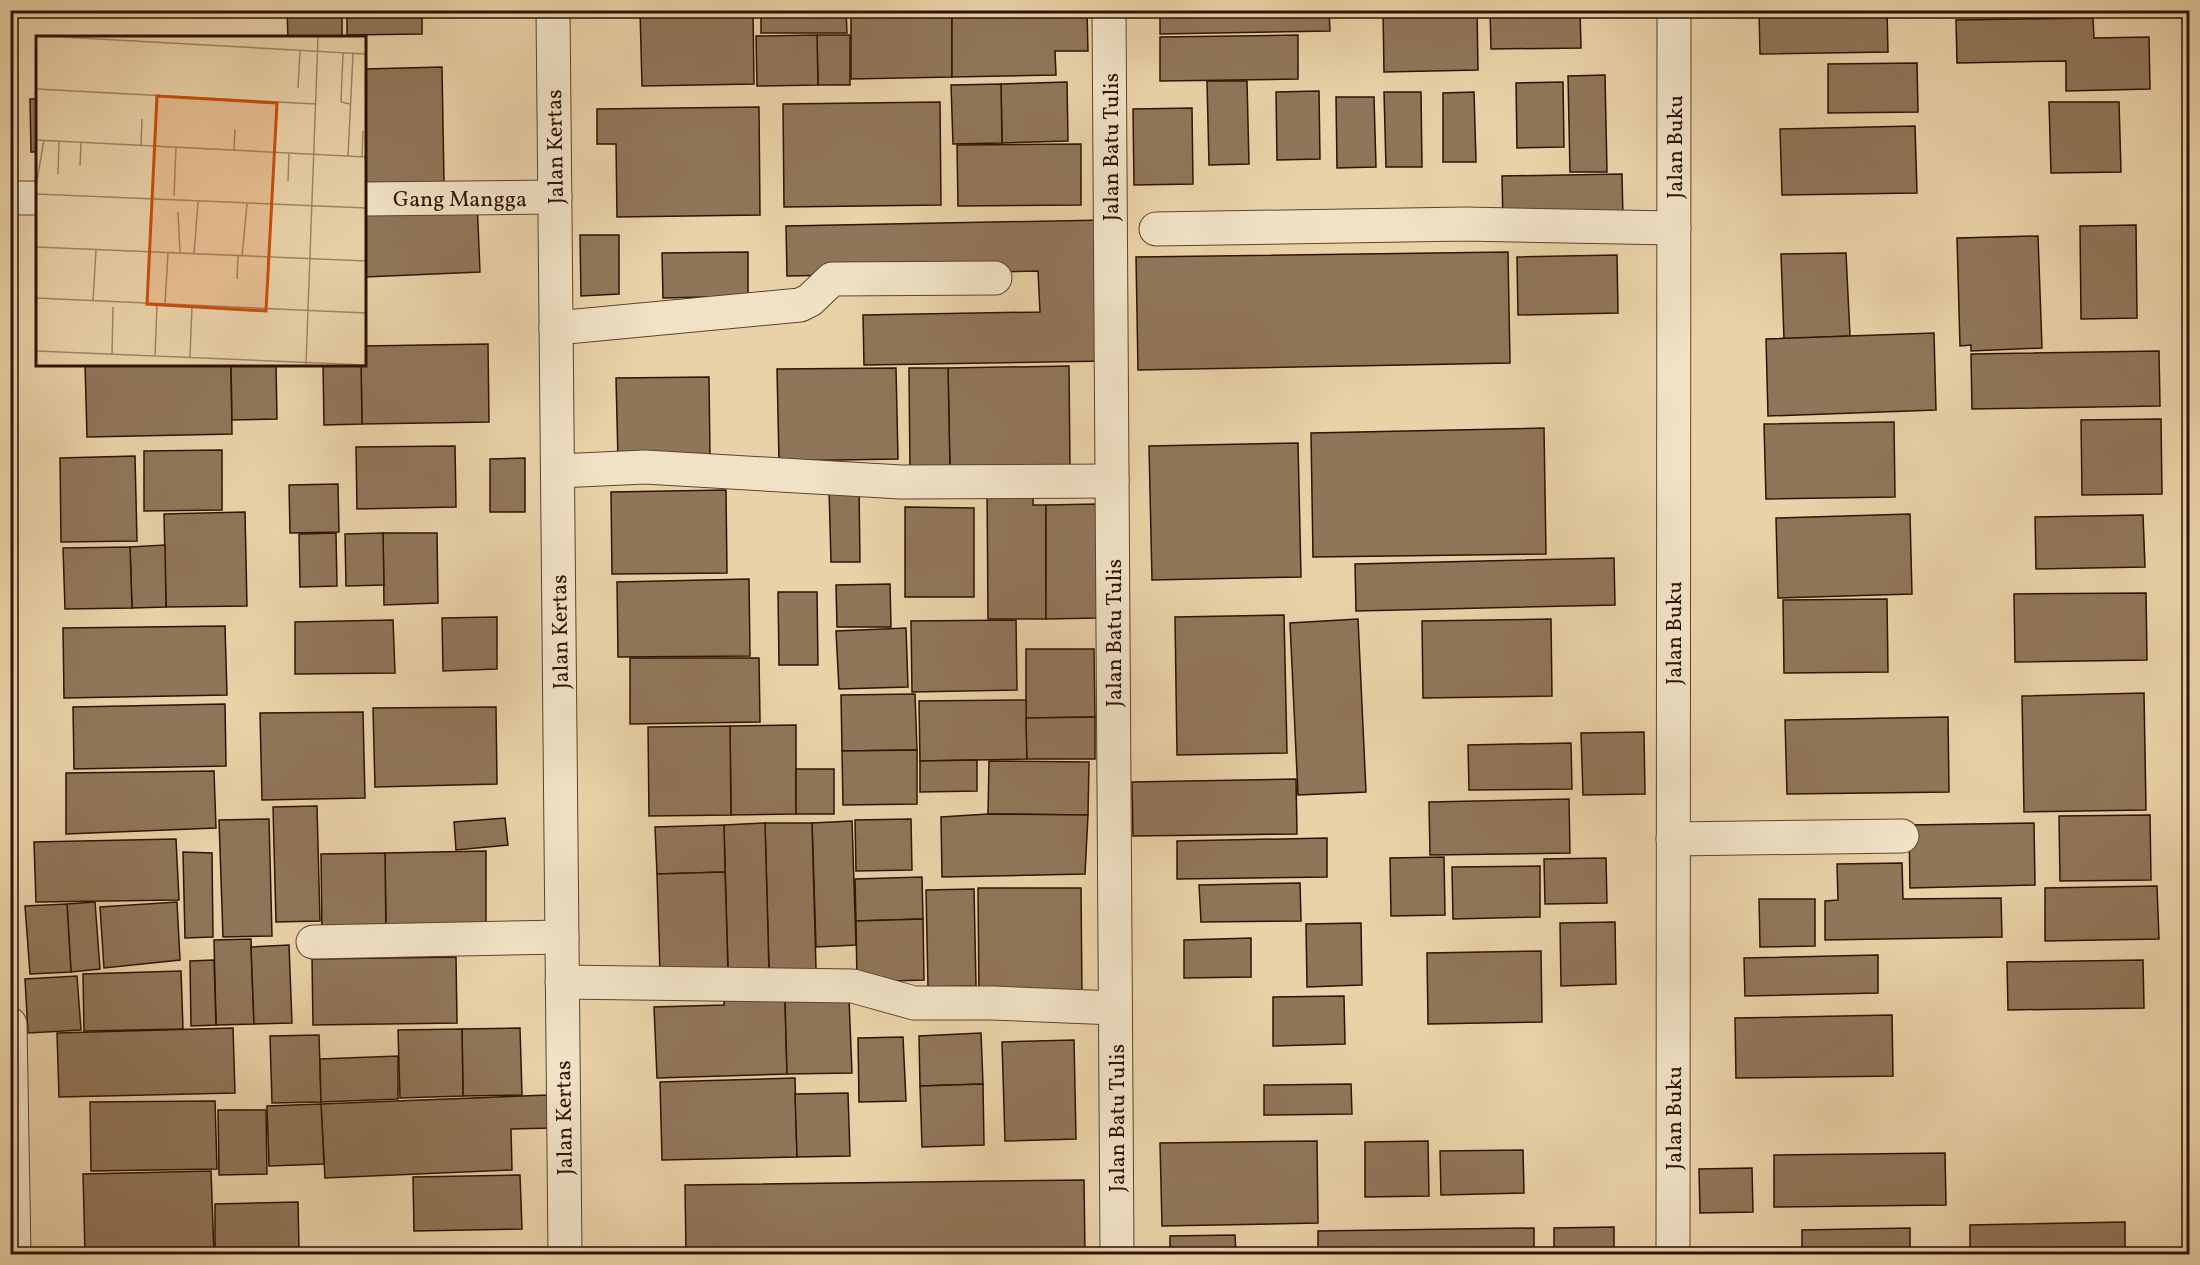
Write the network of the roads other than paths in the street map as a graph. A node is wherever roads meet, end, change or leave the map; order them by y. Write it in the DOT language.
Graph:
graph roads {
  1 [pos="553,10"];
  2 [pos="1109,10"];
  3 [pos="1674,10"];
  4 [pos="555,197"];
  5 [pos="10,198"];
  6 [pos="36,198"];
  7 [pos="366,199"];
  8 [pos="1674,228"];
  9 [pos="1156,229"];
  10 [pos="994,278"];
  11 [pos="556,328"];
  12 [pos="558,471"];
  13 [pos="1112,481"];
  14 [pos="1902,836"];
  15 [pos="1673,839"];
  16 [pos="562,937"];
  17 [pos="313,942"];
  18 [pos="562,982"];
  19 [pos="1115,1008"];
  20 [pos="10,1024"];
  21 [pos="14,1254"];
  22 [pos="565,1254"];
  23 [pos="1117,1254"];
  24 [pos="1673,1254"];
  1 -- 4 [label="street, Jalan Kertas"];
  2 -- 13 [label="street, Jalan Batu Tulis"];
  3 -- 8 [label="street, Jalan Buku"];
  4 -- 7 [label="street, Gang Mangga"];
  4 -- 11 [label="street, Jalan Kertas"];
  5 -- 6 [label="street"];
  8 -- 9 [label="street"];
  8 -- 15 [label="street, Jalan Buku"];
  10 -- 11 [label="street"];
  11 -- 12 [label="street, Jalan Kertas"];
  12 -- 13 [label="street"];
  12 -- 16 [label="street, Jalan Kertas"];
  13 -- 19 [label="street, Jalan Batu Tulis"];
  14 -- 15 [label="street"];
  15 -- 24 [label="street, Jalan Buku"];
  16 -- 17 [label="street"];
  16 -- 18 [label="street, Jalan Kertas"];
  18 -- 19 [label="street"];
  18 -- 22 [label="street, Jalan Kertas"];
  19 -- 23 [label="street, Jalan Batu Tulis"];
  20 -- 21 [label="street"];
}
